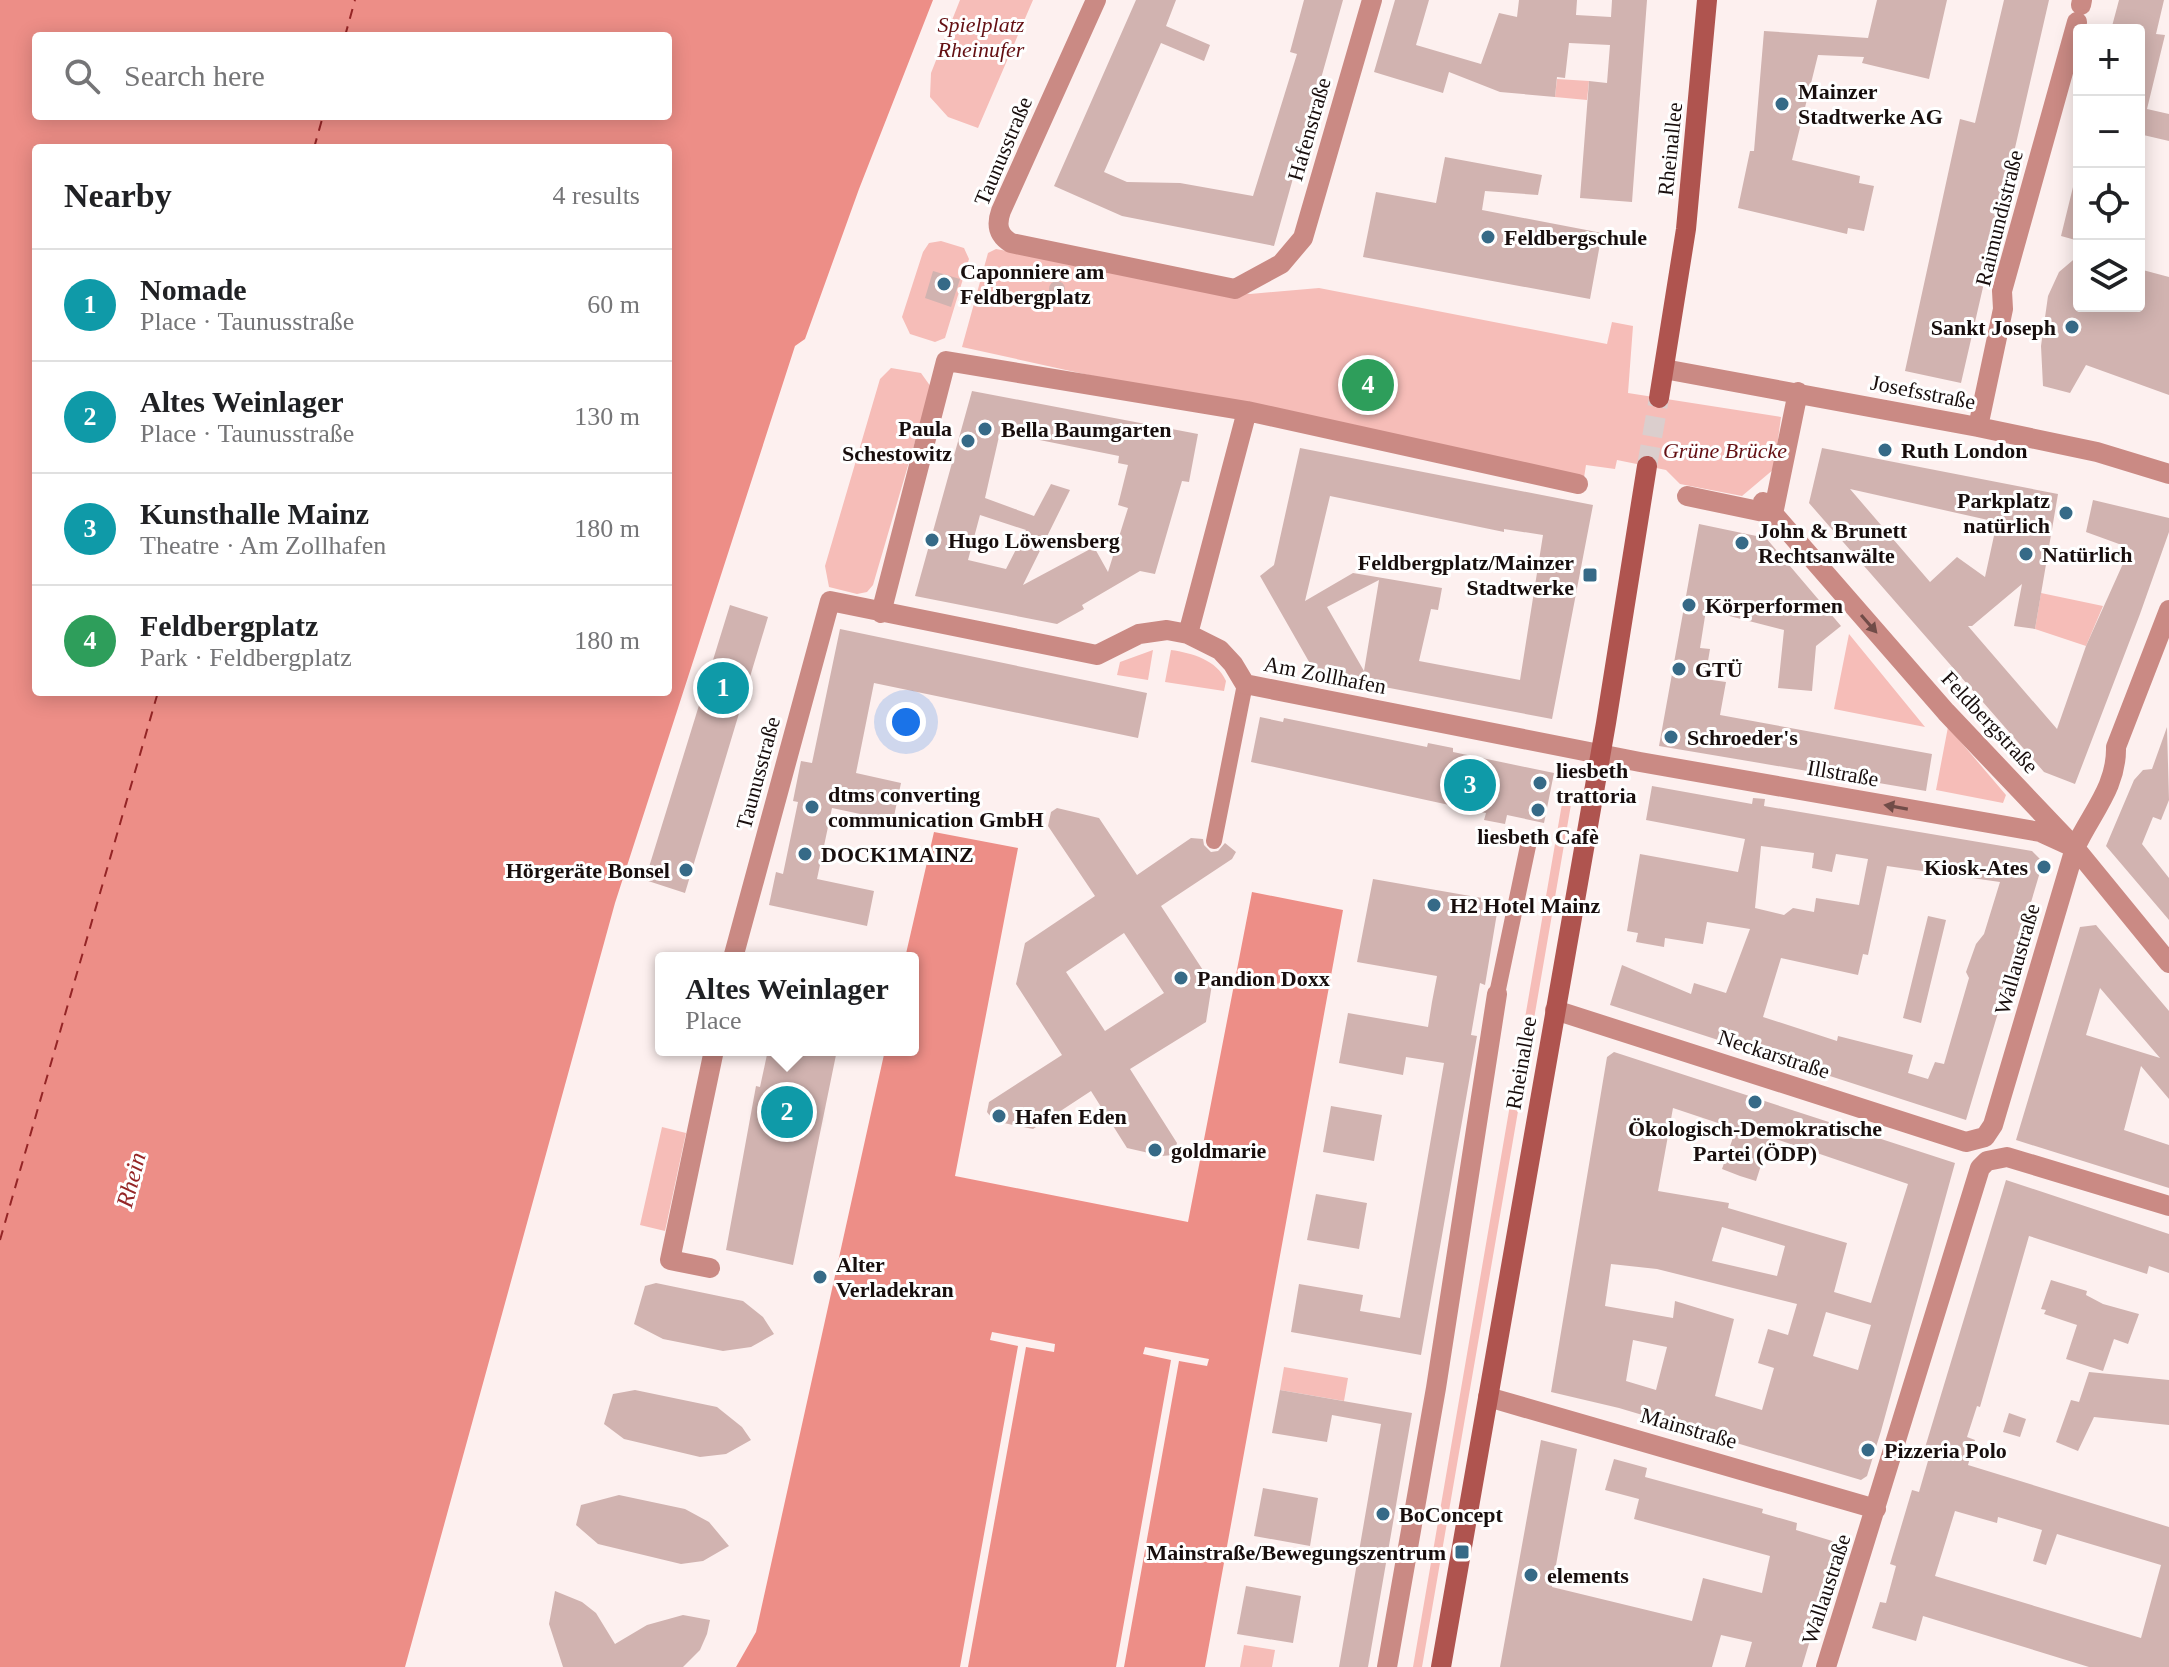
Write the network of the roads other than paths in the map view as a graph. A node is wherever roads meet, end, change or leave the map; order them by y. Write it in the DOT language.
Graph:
graph roads {
  1 [pos="1096,0"];
  2 [pos="1372,0"];
  3 [pos="1707,0"];
  4 [pos="2080,9"];
  5 [pos="1281,264"];
  6 [pos="1664,369"];
  7 [pos="1798,392"];
  8 [pos="1659,398"];
  9 [pos="1247,411"];
  10 [pos="1978,427"];
  11 [pos="1647,466"];
  12 [pos="2169,474"];
  13 [pos="1578,484"];
  14 [pos="1687,496"];
  15 [pos="1768,508"];
  16 [pos="830,601"];
  17 [pos="2169,610"];
  18 [pos="881,613"];
  19 [pos="1188,634"];
  20 [pos="1245,684"];
  21 [pos="1600,753"];
  22 [pos="1214,841"];
  23 [pos="1528,846"];
  24 [pos="2075,848"];
  25 [pos="735,952"];
  26 [pos="2169,963"];
  27 [pos="1497,994"];
  28 [pos="1555,1010"];
  29 [pos="713,1056"];
  30 [pos="1978,1141"];
  31 [pos="2169,1206"];
  32 [pos="710,1268"];
  33 [pos="1488,1397"];
  34 [pos="1876,1509"];
  35 [pos="1387,1667"];
  36 [pos="1441,1667"];
  37 [pos="1826,1667"];
  1 -- 5 [label="street, Taunusstraße"];
  2 -- 5 [label="street, Hafenstraße"];
  3 -- 6 [label="main road, Rheinallee"];
  4 -- 10 [label="street, Raimundistraße"];
  6 -- 7 [label="street, Josefsstraße"];
  6 -- 8 [label="main road, Rheinallee"];
  7 -- 10 [label="street, Josefsstraße"];
  7 -- 15 [label="street"];
  9 -- 13 [label="street"];
  9 -- 18 [label="street"];
  9 -- 19 [label="street"];
  10 -- 12 [label="street, Josefsstraße"];
  11 -- 21 [label="main road, Rheinallee"];
  14 -- 15 [label="street"];
  15 -- 24 [label="street, Feldbergstraße, one-way"];
  16 -- 18 [label="street, Am Zollhafen"];
  16 -- 25 [label="street, Taunusstraße"];
  17 -- 24 [label="street, Wallaustraße"];
  18 -- 19 [label="street, Am Zollhafen"];
  19 -- 20 [label="street, Am Zollhafen"];
  20 -- 21 [label="street, Am Zollhafen"];
  20 -- 22 [label="street"];
  24 -- 21 [label="street, Illstraße, one-way"];
  21 -- 28 [label="main road, Rheinallee"];
  23 -- 27 [label="street, Rheinallee"];
  24 -- 26 [label="street, Feldbergstraße"];
  24 -- 30 [label="street, Wallaustraße"];
  27 -- 35 [label="street, Rheinallee"];
  28 -- 30 [label="street, Neckarstraße"];
  28 -- 33 [label="main road, Rheinallee"];
  29 -- 32 [label="street"];
  31 -- 34 [label="street, Wallaustraße"];
  33 -- 34 [label="street, Mainstraße"];
  33 -- 36 [label="main road, Rheinallee"];
  34 -- 37 [label="street, Wallaustraße"];
}
